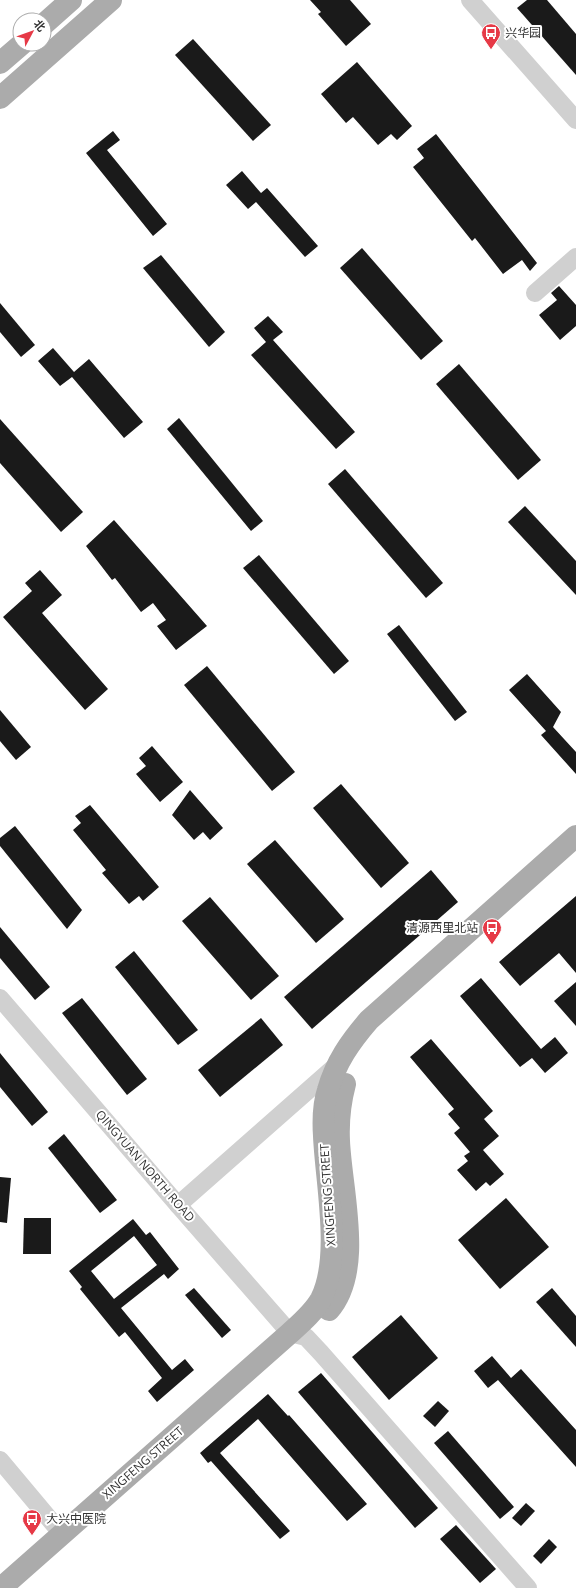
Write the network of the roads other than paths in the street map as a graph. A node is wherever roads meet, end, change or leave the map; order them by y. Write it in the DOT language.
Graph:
graph roads {
  1 [pos="71,0"];
  2 [pos="111,0"];
  3 [pos="470,0"];
  4 [pos="52,17"];
  5 [pos="13,52"];
  6 [pos="0,63"];
  7 [pos="0,98"];
  8 [pos="576,120"];
  9 [pos="576,257"];
  10 [pos="535,293"];
  11 [pos="576,836"];
  12 [pos="576,855"];
  13 [pos="0,998"];
  14 [pos="338,1064"];
  15 [pos="178,1205"];
  16 [pos="298,1335"];
  17 [pos="0,1460"];
  18 [pos="62,1534"];
  19 [pos="1,1588"];
  20 [pos="22,1588"];
  21 [pos="528,1588"];
  1 -- 4 [label="main road"];
  2 -- 7 [label="main road"];
  3 -- 8 [label="street"];
  5 -- 6 [label="main road"];
  9 -- 10 [label="street"];
  11 -- 14 [label="main road, XINGFENG STREET"];
  12 -- 16 [label="main road, XINGFENG STREET"];
  13 -- 15 [label="street, QINGYUAN NORTH ROAD"];
  14 -- 15 [label="street"];
  14 -- 16 [label="main road, XINGFENG STREET"];
  15 -- 16 [label="street, QINGYUAN NORTH ROAD"];
  16 -- 18 [label="main road, XINGFENG STREET"];
  16 -- 20 [label="main road, XINGFENG STREET"];
  16 -- 21 [label="street, QINGYUAN NORTH ROAD"];
  17 -- 18 [label="street"];
  18 -- 19 [label="main road, XINGFENG STREET"];
}
